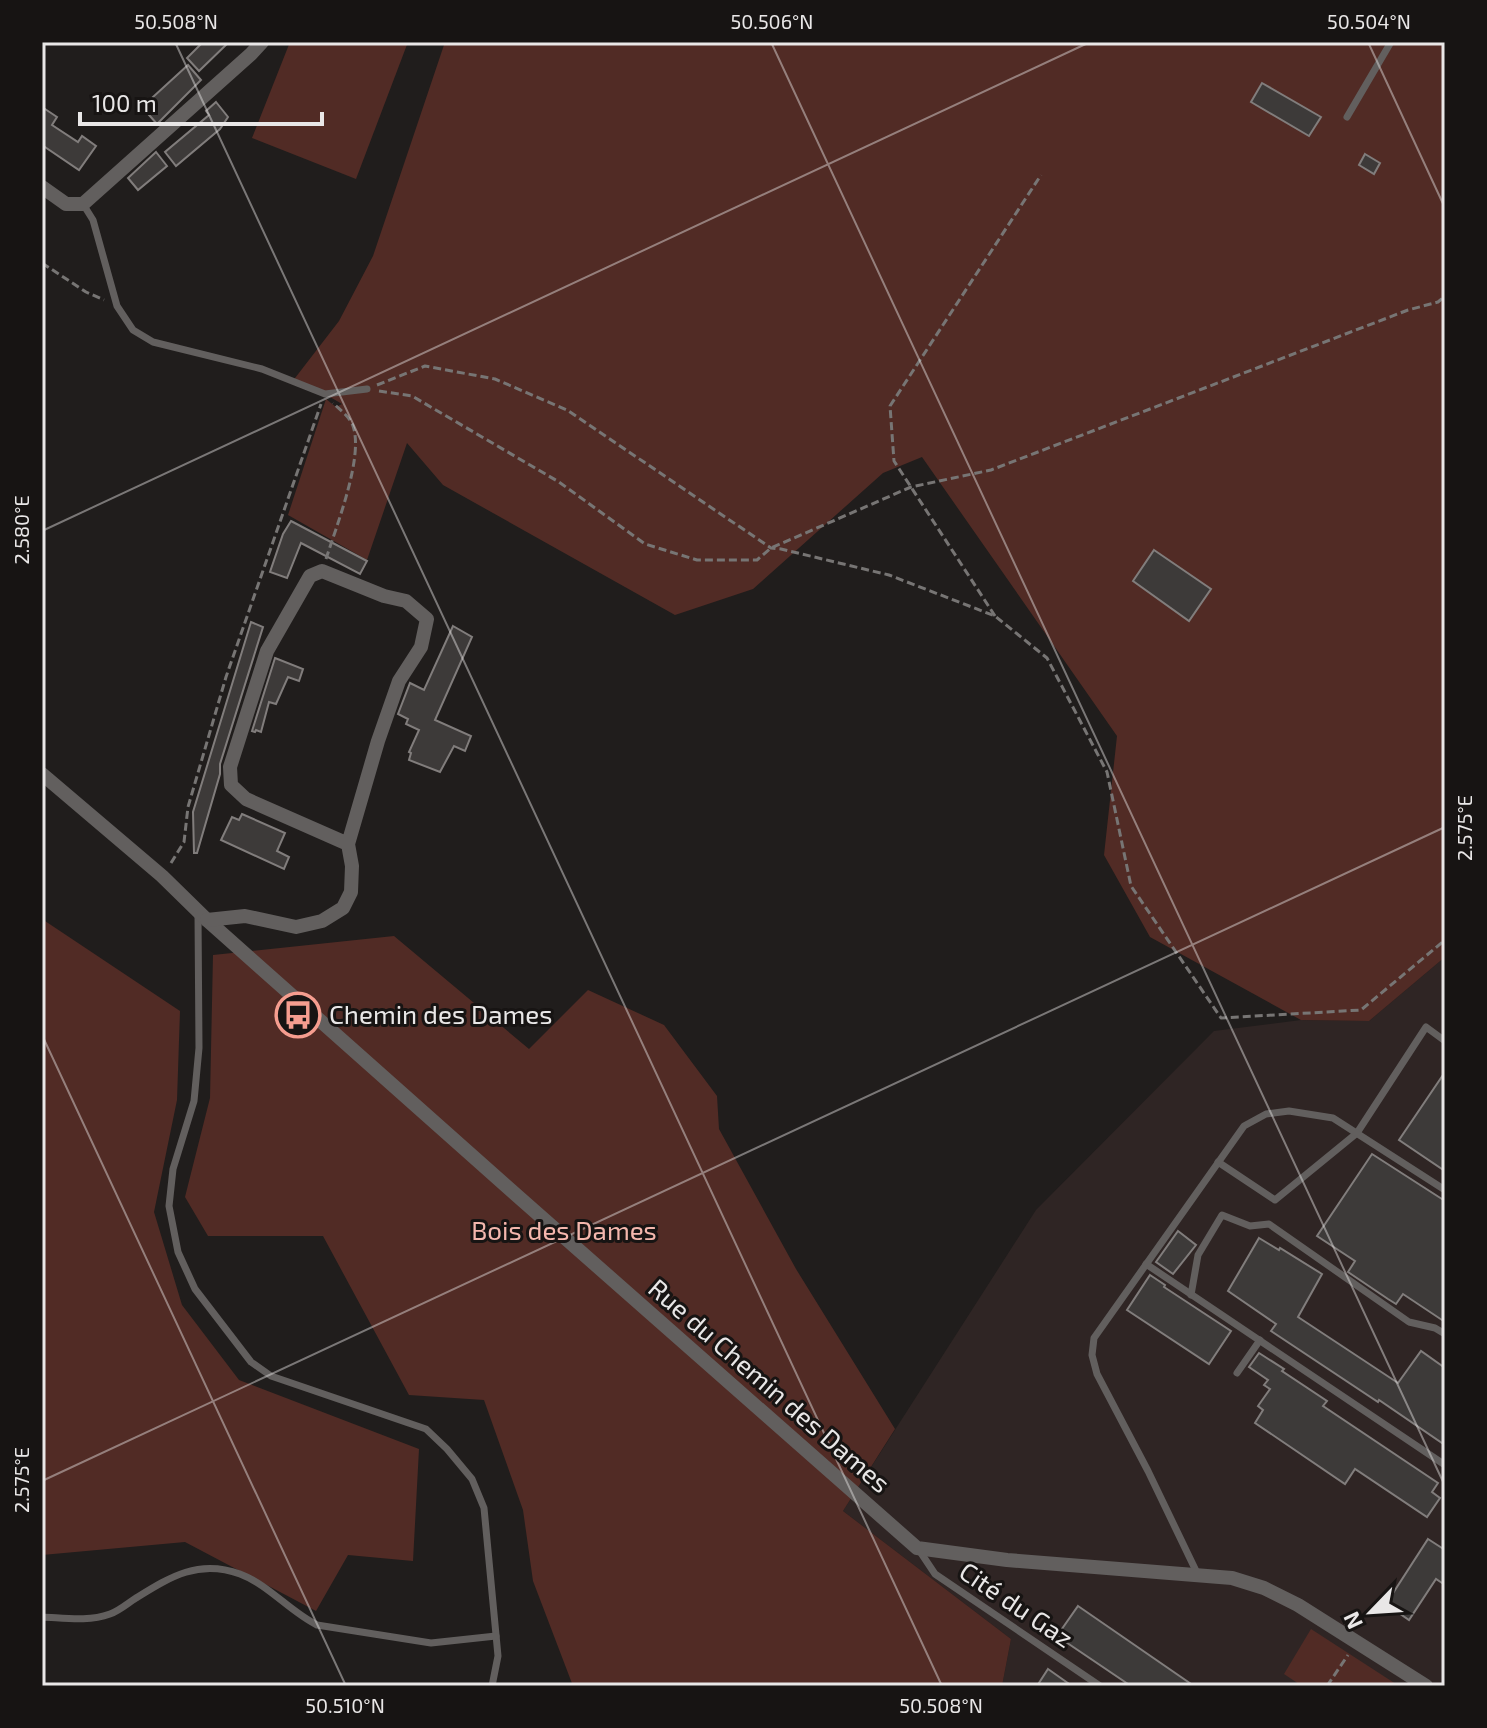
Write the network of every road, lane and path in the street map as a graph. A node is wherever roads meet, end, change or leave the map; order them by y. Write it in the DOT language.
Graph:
graph roads {
  1 [pos="262,42"];
  2 [pos="1391,42"];
  3 [pos="1347,117"];
  4 [pos="1041,175"];
  5 [pos="42,187"];
  6 [pos="83,204"];
  7 [pos="42,263"];
  8 [pos="1445,296"];
  9 [pos="117,306"];
  10 [pos="367,389"];
  11 [pos="325,394"];
  12 [pos="911,487"];
  13 [pos="771,548"];
  14 [pos="322,571"];
  15 [pos="995,616"];
  16 [pos="42,774"];
  17 [pos="348,844"];
  18 [pos="162,876"];
  19 [pos="203,916"];
  20 [pos="1445,940"];
  21 [pos="1445,1041"];
  22 [pos="1357,1133"];
  23 [pos="1218,1162"];
  24 [pos="1445,1190"];
  25 [pos="1146,1264"];
  26 [pos="1191,1295"];
  27 [pos="1445,1334"];
  28 [pos="1260,1340"];
  29 [pos="1237,1373"];
  30 [pos="1445,1465"];
  31 [pos="917,1548"];
  32 [pos="1198,1575"];
  33 [pos="42,1617"];
  34 [pos="496,1636"];
  35 [pos="1357,1642"];
  36 [pos="492,1686"];
  37 [pos="1100,1686"];
  38 [pos="1327,1686"];
  39 [pos="1426,1686"];
  1 -- 6 [label="street"];
  2 -- 3 [label="lane"];
  4 -- 12 [label="path"];
  5 -- 6 [label="street"];
  6 -- 9 [label="lane"];
  7 -- 9 [label="path"];
  8 -- 12 [label="path"];
  9 -- 11 [label="lane"];
  10 -- 11 [label="lane"];
  10 -- 13 [label="path"];
  10 -- 13 [label="path"];
  11 -- 14 [label="path"];
  11 -- 18 [label="path"];
  12 -- 13 [label="path"];
  12 -- 15 [label="path"];
  13 -- 15 [label="path"];
  14 -- 17 [label="street"];
  14 -- 17 [label="street"];
  15 -- 20 [label="path"];
  16 -- 18 [label="street, Rue du Chemin des Dames"];
  17 -- 19 [label="street"];
  18 -- 19 [label="street, Rue du Chemin des Dames"];
  19 -- 31 [label="street, Rue du Chemin des Dames"];
  19 -- 34 [label="lane"];
  21 -- 22 [label="lane"];
  22 -- 23 [label="lane"];
  22 -- 23 [label="lane"];
  22 -- 24 [label="lane"];
  23 -- 25 [label="lane"];
  25 -- 26 [label="lane"];
  25 -- 32 [label="lane"];
  26 -- 27 [label="lane"];
  26 -- 28 [label="lane"];
  28 -- 29 [label="lane"];
  28 -- 30 [label="lane"];
  31 -- 32 [label="street"];
  31 -- 37 [label="lane, Cité du Gaz"];
  32 -- 35 [label="street"];
  33 -- 34 [label="lane"];
  34 -- 36 [label="lane"];
  35 -- 38 [label="path"];
  35 -- 39 [label="street"];
}
